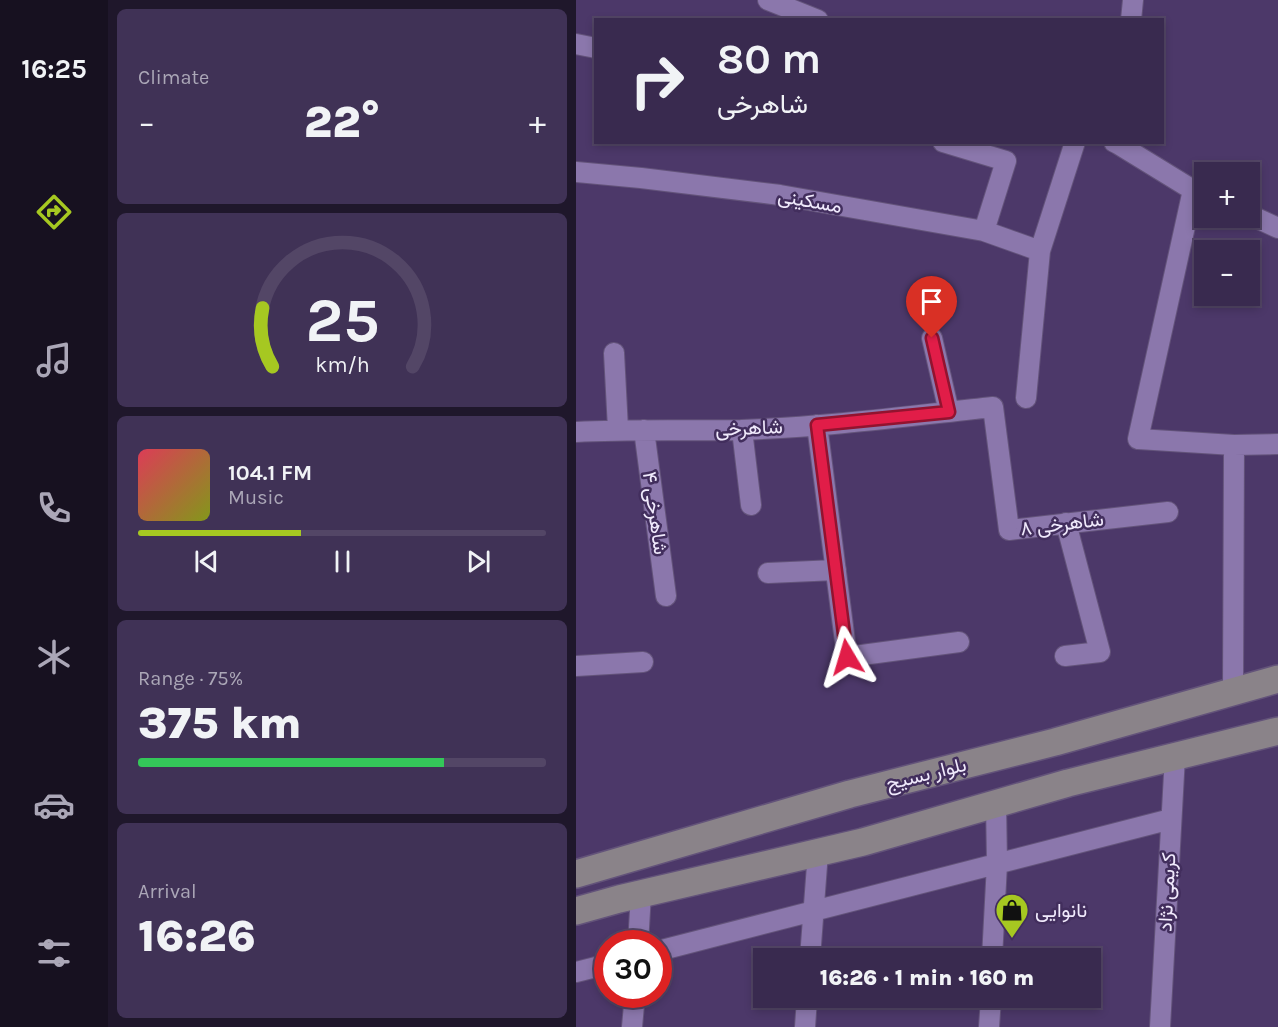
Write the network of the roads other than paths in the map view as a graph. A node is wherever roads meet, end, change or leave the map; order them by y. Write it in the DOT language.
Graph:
graph roads {
  1 [pos="768,0"];
  2 [pos="1133,0"];
  3 [pos="815,12"];
  4 [pos="1131,18"];
  5 [pos="576,44"];
  6 [pos="594,48"];
  7 [pos="950,144"];
  8 [pos="1073,144"];
  9 [pos="1119,144"];
  10 [pos="576,172"];
  11 [pos="1194,190"];
  12 [pos="1194,213"];
  13 [pos="1260,220"];
  14 [pos="1278,228"];
  15 [pos="984,231"];
  16 [pos="1040,251"];
  17 [pos="932,338"];
  18 [pos="614,353"];
  19 [pos="1026,398"];
  20 [pos="993,407"];
  21 [pos="949,412"];
  22 [pos="817,425"];
  23 [pos="618,429"];
  24 [pos="644,430"];
  25 [pos="742,430"];
  26 [pos="576,432"];
  27 [pos="1278,444"];
  28 [pos="1234,445"];
  29 [pos="751,505"];
  30 [pos="1168,512"];
  31 [pos="1066,524"];
  32 [pos="836,570"];
  33 [pos="768,573"];
  34 [pos="666,596"];
  35 [pos="959,642"];
  36 [pos="1065,656"];
  37 [pos="643,662"];
  38 [pos="576,666"];
  39 [pos="1278,679"];
  40 [pos="1233,692"];
  41 [pos="1278,731"];
  42 [pos="1175,756"];
  43 [pos="996,803"];
  44 [pos="1171,819"];
  45 [pos="818,852"];
  46 [pos="997,864"];
  47 [pos="576,874"];
  48 [pos="641,894"];
  49 [pos="576,911"];
  50 [pos="813,911"];
  51 [pos="639,930"];
  52 [pos="672,947"];
  53 [pos="811,948"];
  54 [pos="993,948"];
  55 [pos="594,968"];
  56 [pos="576,972"];
  57 [pos="633,1008"];
  58 [pos="807,1008"];
  59 [pos="990,1008"];
  60 [pos="632,1027"];
  61 [pos="806,1027"];
  62 [pos="989,1027"];
  63 [pos="1160,1027"];
  1 -- 3 [label="street"];
  2 -- 4 [label="street"];
  5 -- 6 [label="street"];
  7 -- 15 [label="street"];
  8 -- 16 [label="street"];
  9 -- 11 [label="street"];
  10 -- 15 [label="street, مسکینی"];
  12 -- 28 [label="street"];
  13 -- 14 [label="street"];
  15 -- 16 [label="street, مسکینی"];
  16 -- 19 [label="street"];
  17 -- 21 [label="street"];
  18 -- 23 [label="street"];
  20 -- 21 [label="street, شاهرخی"];
  20 -- 31 [label="street, شاهرخی ۸"];
  21 -- 22 [label="street, شاهرخی"];
  22 -- 25 [label="street, شاهرخی"];
  22 -- 32 [label="street"];
  23 -- 24 [label="street, شاهرخی"];
  23 -- 26 [label="street, شاهرخی"];
  24 -- 25 [label="street, شاهرخی"];
  24 -- 34 [label="street, شاهرخی ۴"];
  25 -- 29 [label="street"];
  27 -- 28 [label="street"];
  28 -- 40 [label="street"];
  30 -- 31 [label="street, شاهرخی ۸"];
  31 -- 36 [label="street"];
  32 -- 33 [label="street"];
  32 -- 35 [label="street"];
  37 -- 38 [label="street"];
  39 -- 40 [label="main road, بلوار بسیج"];
  40 -- 47 [label="main road, بلوار بسیج"];
  41 -- 42 [label="main road"];
  42 -- 43 [label="main road"];
  42 -- 44 [label="street, کریمی نژاد"];
  43 -- 45 [label="main road"];
  43 -- 46 [label="street"];
  44 -- 46 [label="street"];
  44 -- 63 [label="street, کریمی نژاد"];
  45 -- 48 [label="main road"];
  45 -- 50 [label="street"];
  46 -- 50 [label="street"];
  46 -- 54 [label="street"];
  48 -- 49 [label="main road"];
  48 -- 51 [label="street"];
  50 -- 52 [label="street"];
  50 -- 53 [label="street"];
  55 -- 56 [label="street"];
  57 -- 60 [label="street"];
  58 -- 61 [label="street"];
  59 -- 62 [label="street"];
}
